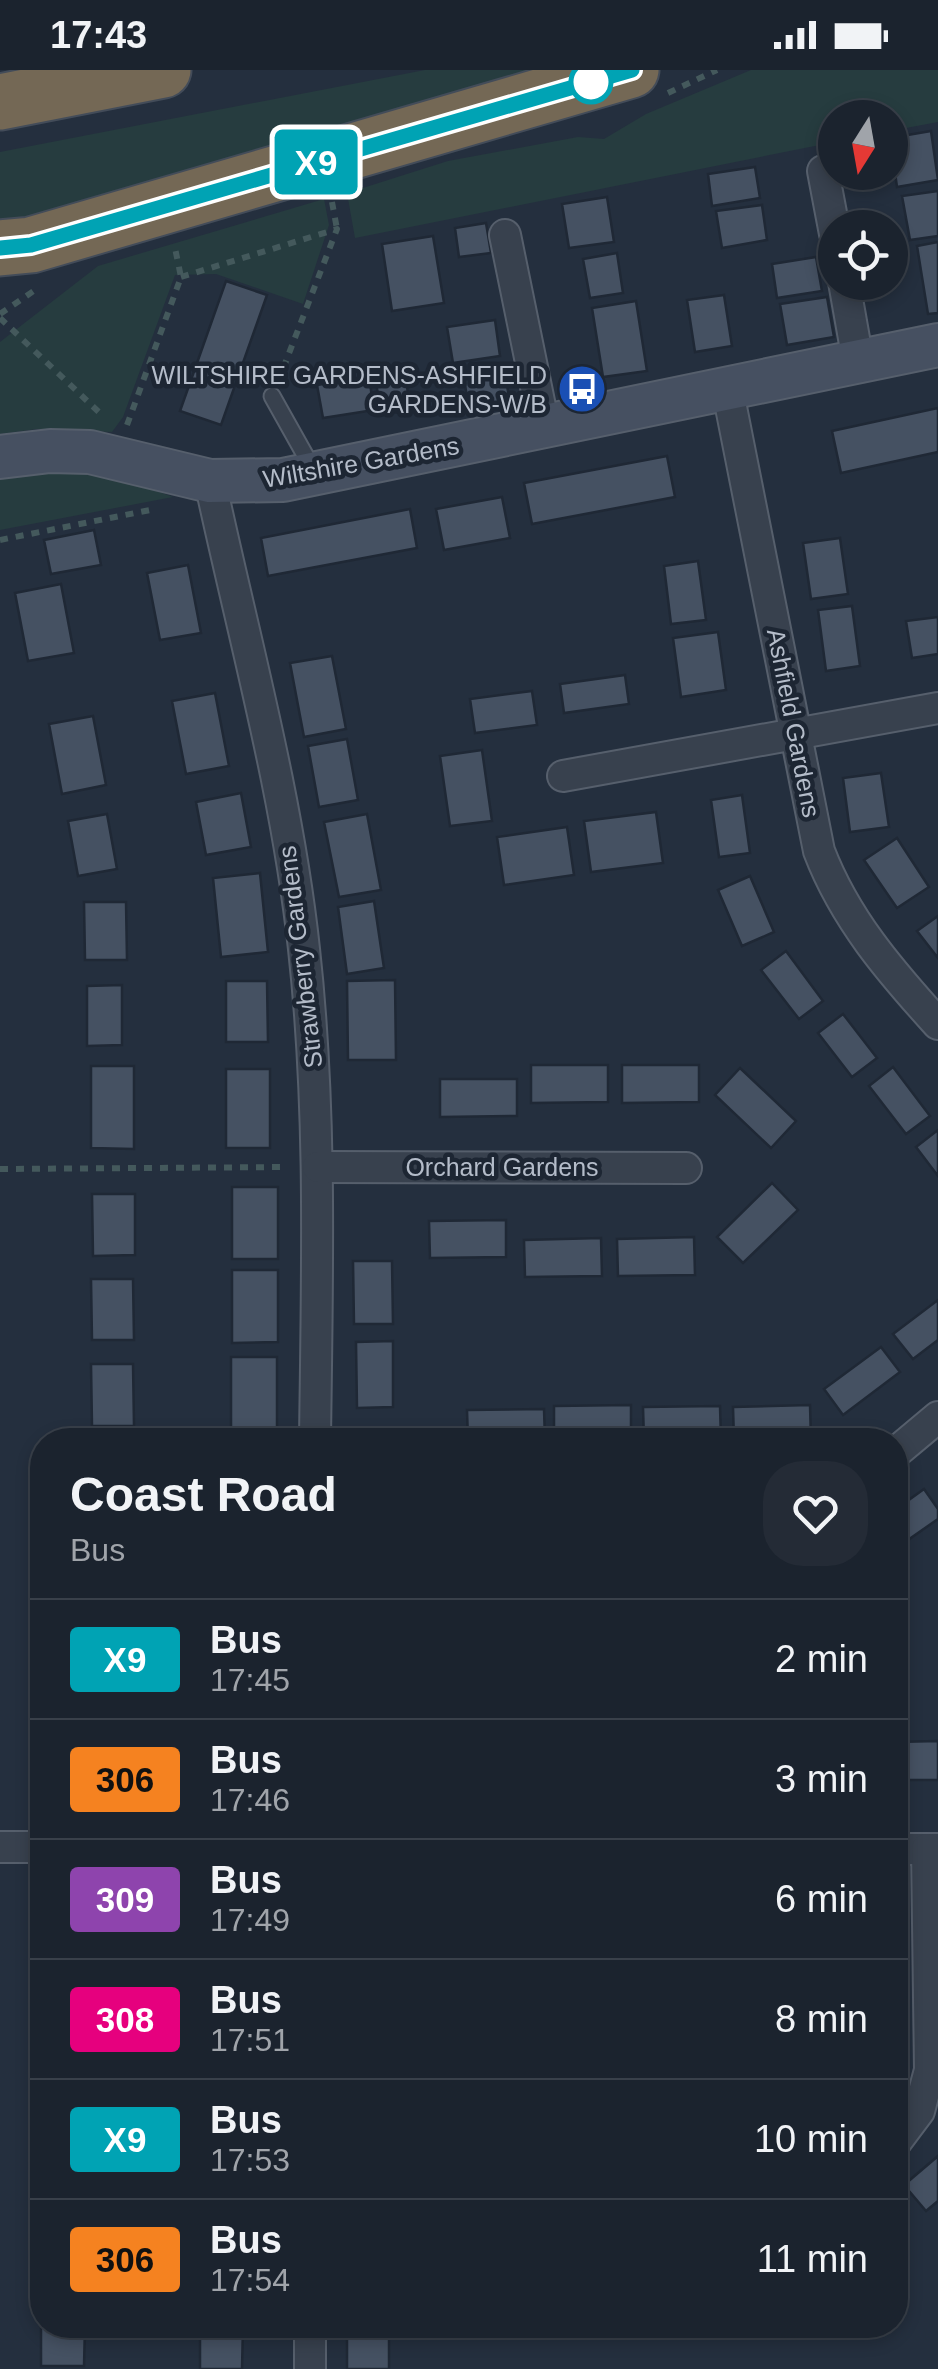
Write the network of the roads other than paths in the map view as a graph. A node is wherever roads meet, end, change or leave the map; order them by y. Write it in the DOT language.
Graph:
graph roads {
  1 [pos="163,70"];
  2 [pos="632,70"];
  3 [pos="0,102"];
  4 [pos="505,235"];
  5 [pos="0,248"];
  6 [pos="847,300"];
  7 [pos="938,345"];
  8 [pos="858,361"];
  9 [pos="726,387"];
  10 [pos="272,396"];
  11 [pos="544,426"];
  12 [pos="0,457"];
  13 [pos="316,474"];
  14 [pos="210,481"];
  15 [pos="938,708"];
  16 [pos="797,733"];
  17 [pos="563,776"];
  18 [pos="938,1024"];
  19 [pos="318,1167"];
  20 [pos="686,1168"];
  21 [pos="938,1417"];
  22 [pos="314,1428"];
  23 [pos="908,1442"];
  24 [pos="0,1847"];
  25 [pos="30,1847"];
  26 [pos="933,1849"];
  27 [pos="908,2126"];
  28 [pos="310,2338"];
  29 [pos="310,2369"];
  1 -- 3 [label="highway"];
  2 -- 5 [label="highway"];
  4 -- 11 [label="street"];
  6 -- 8 [label="street"];
  7 -- 8 [label="street, Wiltshire Gardens"];
  8 -- 9 [label="street, Wiltshire Gardens"];
  9 -- 11 [label="street, Wiltshire Gardens"];
  9 -- 16 [label="street, Ashfield Gardens"];
  10 -- 13 [label="lane"];
  11 -- 13 [label="street, Wiltshire Gardens"];
  12 -- 14 [label="street, Wiltshire Gardens"];
  13 -- 14 [label="street, Wiltshire Gardens"];
  14 -- 19 [label="street, Strawberry Gardens"];
  15 -- 16 [label="street"];
  16 -- 17 [label="street"];
  16 -- 18 [label="street, Ashfield Gardens"];
  19 -- 20 [label="street, Orchard Gardens"];
  19 -- 22 [label="street, Strawberry Gardens"];
  21 -- 23 [label="street"];
  24 -- 25 [label="street"];
  26 -- 27 [label="street"];
  28 -- 29 [label="street"];
}
